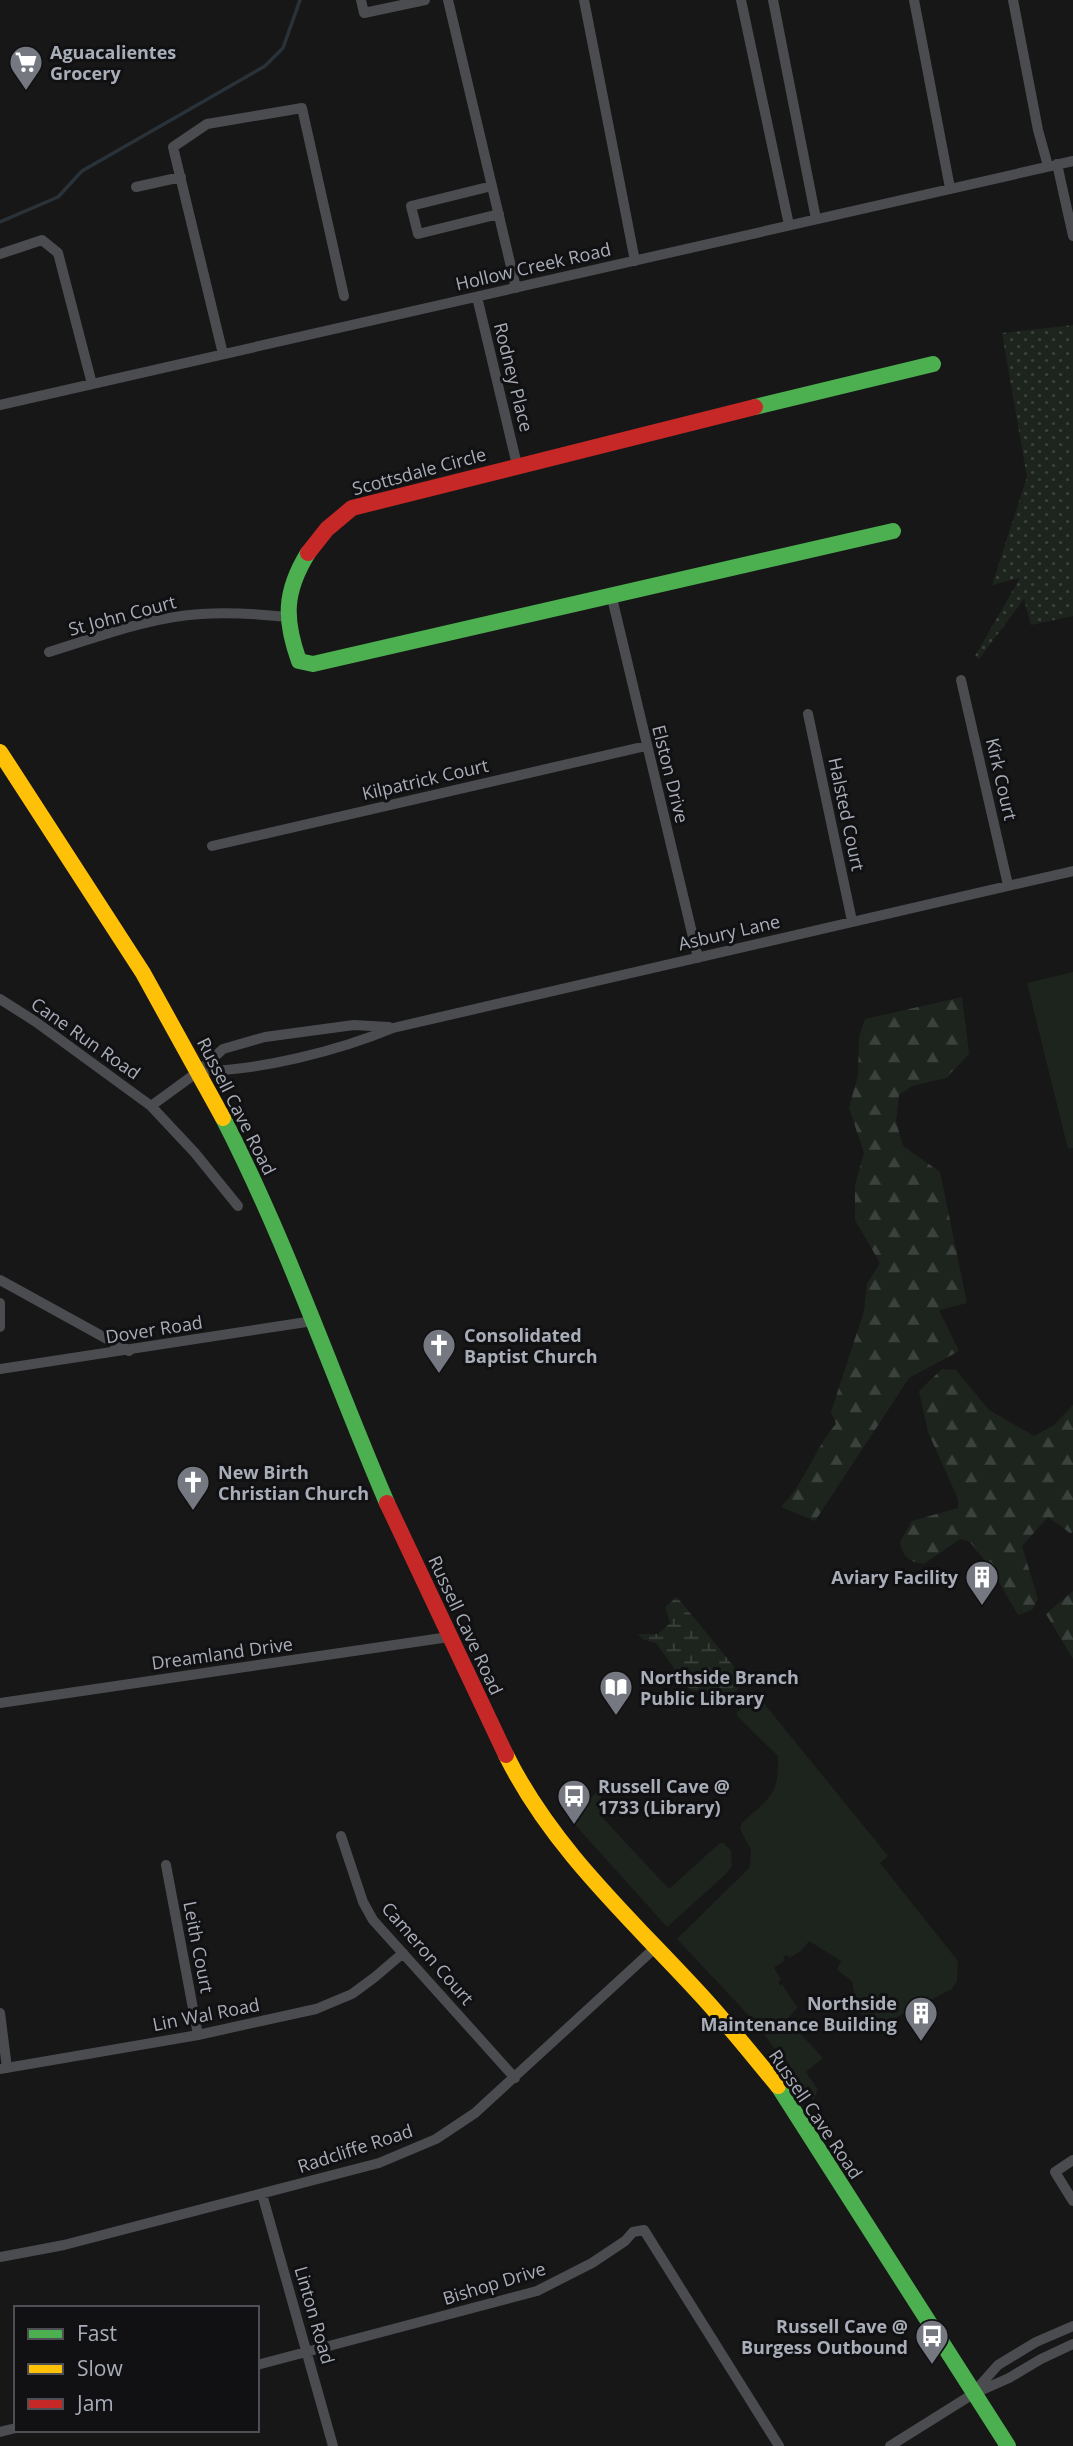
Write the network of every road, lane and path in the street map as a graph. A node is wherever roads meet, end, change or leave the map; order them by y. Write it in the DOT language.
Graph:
graph roads {
  1 [pos="361,0"];
  2 [pos="425,0"];
  3 [pos="448,0"];
  4 [pos="584,0"];
  5 [pos="741,0"];
  6 [pos="773,0"];
  7 [pos="914,0"];
  8 [pos="1013,0"];
  9 [pos="1073,161"];
  10 [pos="1052,165"];
  11 [pos="181,177"];
  12 [pos="492,186"];
  13 [pos="136,187"];
  14 [pos="950,188"];
  15 [pos="499,214"];
  16 [pos="816,219"];
  17 [pos="789,225"];
  18 [pos="1073,236"];
  19 [pos="0,254"];
  20 [pos="635,261"];
  21 [pos="516,288"];
  22 [pos="344,296"];
  23 [pos="477,297"];
  24 [pos="223,354"];
  25 [pos="933,365"];
  26 [pos="92,384"];
  27 [pos="0,405"];
  28 [pos="517,465"];
  29 [pos="893,531"];
  30 [pos="612,598"];
  31 [pos="288,617"];
  32 [pos="49,652"];
  33 [pos="961,680"];
  34 [pos="808,714"];
  35 [pos="646,746"];
  36 [pos="0,752"];
  37 [pos="212,846"];
  38 [pos="1073,871"];
  39 [pos="1008,886"];
  40 [pos="852,921"];
  41 [pos="698,958"];
  42 [pos="0,999"];
  43 [pos="393,1028"];
  44 [pos="199,1071"];
  45 [pos="152,1106"];
  46 [pos="238,1206"];
  47 [pos="0,1280"];
  48 [pos="0,1303"];
  49 [pos="313,1321"];
  50 [pos="0,1327"];
  51 [pos="130,1351"];
  52 [pos="0,1369"];
  53 [pos="449,1637"];
  54 [pos="0,1703"];
  55 [pos="341,1836"];
  56 [pos="166,1865"];
  57 [pos="656,1947"];
  58 [pos="403,1953"];
  59 [pos="0,2013"];
  60 [pos="198,2035"];
  61 [pos="4,2068"];
  62 [pos="515,2078"];
  63 [pos="1073,2160"];
  64 [pos="262,2194"];
  65 [pos="1073,2201"];
  66 [pos="0,2257"];
  67 [pos="1073,2326"];
  68 [pos="1073,2344"];
  69 [pos="307,2352"];
  70 [pos="259,2364"];
  71 [pos="973,2394"];
  72 [pos="333,2446"];
  73 [pos="779,2446"];
  74 [pos="890,2446"];
  75 [pos="1008,2446"];
  1 -- 2 [label="street"];
  3 -- 12 [label="street"];
  4 -- 20 [label="street"];
  5 -- 17 [label="street"];
  6 -- 16 [label="street"];
  7 -- 14 [label="street"];
  8 -- 10 [label="street"];
  9 -- 10 [label="street, Hollow Creek Road"];
  10 -- 14 [label="street, Hollow Creek Road"];
  10 -- 18 [label="street"];
  11 -- 13 [label="street"];
  11 -- 22 [label="street"];
  11 -- 24 [label="street"];
  12 -- 15 [label="street"];
  12 -- 15 [label="street"];
  14 -- 16 [label="street, Hollow Creek Road"];
  15 -- 21 [label="street"];
  16 -- 17 [label="street, Hollow Creek Road"];
  17 -- 20 [label="street, Hollow Creek Road"];
  19 -- 26 [label="street"];
  20 -- 21 [label="street, Hollow Creek Road"];
  21 -- 23 [label="street, Hollow Creek Road"];
  23 -- 24 [label="street, Hollow Creek Road"];
  23 -- 28 [label="street, Rodney Place"];
  24 -- 26 [label="street, Hollow Creek Road"];
  25 -- 28 [label="main road, Scottsdale Circle"];
  26 -- 27 [label="street, Hollow Creek Road"];
  28 -- 31 [label="main road, Scottsdale Circle"];
  29 -- 30 [label="main road, Scottsdale Circle"];
  30 -- 31 [label="main road, Scottsdale Circle"];
  30 -- 35 [label="street, Elston Drive"];
  31 -- 32 [label="street, St John Court"];
  33 -- 39 [label="street, Kirk Court"];
  34 -- 40 [label="street, Halsted Court"];
  35 -- 37 [label="street, Kilpatrick Court"];
  35 -- 41 [label="street, Elston Drive"];
  36 -- 44 [label="main road, Russell Cave Road"];
  38 -- 39 [label="street, Asbury Lane"];
  39 -- 40 [label="street, Asbury Lane"];
  40 -- 41 [label="street, Asbury Lane"];
  41 -- 43 [label="street, Asbury Lane"];
  42 -- 45 [label="street, Cane Run Road"];
  43 -- 44 [label="street, Asbury Lane"];
  43 -- 44 [label="street, Asbury Lane"];
  44 -- 45 [label="street"];
  44 -- 49 [label="main road, Russell Cave Road"];
  45 -- 46 [label="street, Cane Run Road"];
  47 -- 51 [label="street"];
  48 -- 50 [label="street"];
  49 -- 51 [label="street, Dover Road"];
  49 -- 53 [label="main road, Russell Cave Road"];
  51 -- 52 [label="street, Dover Road"];
  53 -- 54 [label="street, Dreamland Drive"];
  53 -- 57 [label="main road, Russell Cave Road"];
  55 -- 58 [label="street, Cameron Court"];
  56 -- 60 [label="street, Leith Court"];
  57 -- 62 [label="street, Radcliffe Road"];
  57 -- 71 [label="main road, Russell Cave Road"];
  58 -- 60 [label="street, Lin Wal Road"];
  58 -- 62 [label="street, Cameron Court"];
  59 -- 61 [label="street"];
  60 -- 61 [label="street, Lin Wal Road"];
  62 -- 64 [label="street, Radcliffe Road"];
  63 -- 65 [label="street"];
  64 -- 66 [label="street, Radcliffe Road"];
  64 -- 69 [label="street, Linton Road"];
  67 -- 71 [label="street"];
  68 -- 71 [label="street"];
  69 -- 70 [label="street, Bishop Drive"];
  69 -- 72 [label="street, Linton Road"];
  69 -- 73 [label="street, Bishop Drive"];
  71 -- 74 [label="street"];
  71 -- 75 [label="main road, Russell Cave Road"];
}
